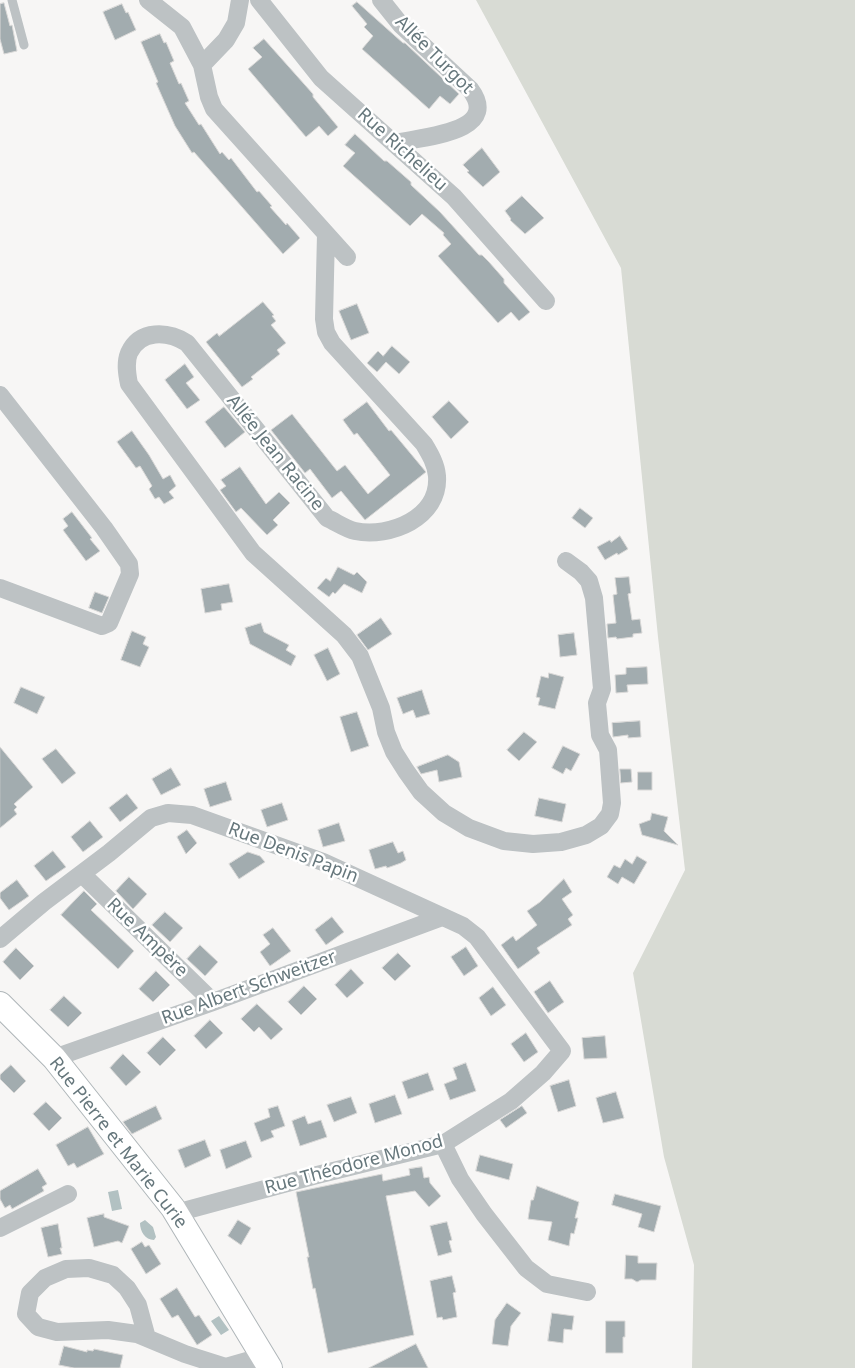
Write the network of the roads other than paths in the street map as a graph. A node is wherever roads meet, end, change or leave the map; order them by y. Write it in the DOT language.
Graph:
graph roads {
  1 [pos="12,0"];
  2 [pos="148,0"];
  3 [pos="240,0"];
  4 [pos="259,0"];
  5 [pos="381,0"];
  6 [pos="24,45"];
  7 [pos="202,65"];
  8 [pos="395,144"];
  9 [pos="326,234"];
  10 [pos="347,257"];
  11 [pos="546,301"];
  12 [pos="0,395"];
  13 [pos="566,561"];
  14 [pos="0,588"];
  15 [pos="82,874"];
  16 [pos="442,917"];
  17 [pos="0,939"];
  18 [pos="213,1002"];
  19 [pos="0,1004"];
  20 [pos="562,1050"];
  21 [pos="54,1058"];
  22 [pos="443,1144"];
  23 [pos="68,1194"];
  24 [pos="176,1213"];
  25 [pos="0,1228"];
  26 [pos="587,1292"];
  27 [pos="146,1338"];
  28 [pos="266,1361"];
  1 -- 6 [label="lane"];
  2 -- 7 [label="street"];
  3 -- 7 [label="street"];
  4 -- 8 [label="street, Rue Richelieu"];
  5 -- 8 [label="street, Allée Turgot"];
  7 -- 9 [label="street"];
  8 -- 11 [label="street, Rue Richelieu"];
  9 -- 10 [label="street"];
  9 -- 13 [label="street, Allée Jean Racine"];
  12 -- 14 [label="street"];
  15 -- 16 [label="street, Rue Denis Papin"];
  15 -- 17 [label="street, Rue Denis Papin"];
  15 -- 18 [label="street, Rue Ampère"];
  16 -- 18 [label="street, Rue Albert Schweitzer"];
  16 -- 20 [label="street, Rue Denis Papin"];
  18 -- 21 [label="street, Rue Albert Schweitzer"];
  19 -- 21 [label="main road, Rue Pierre et Marie Curie"];
  20 -- 22 [label="street, Rue Théodore Monod"];
  21 -- 24 [label="main road, Rue Pierre et Marie Curie"];
  22 -- 24 [label="street, Rue Théodore Monod"];
  22 -- 26 [label="street"];
  23 -- 25 [label="street"];
  24 -- 28 [label="main road, Rue Pierre et Marie Curie"];
  27 -- 27 [label="street"];
  27 -- 28 [label="street"];
}
